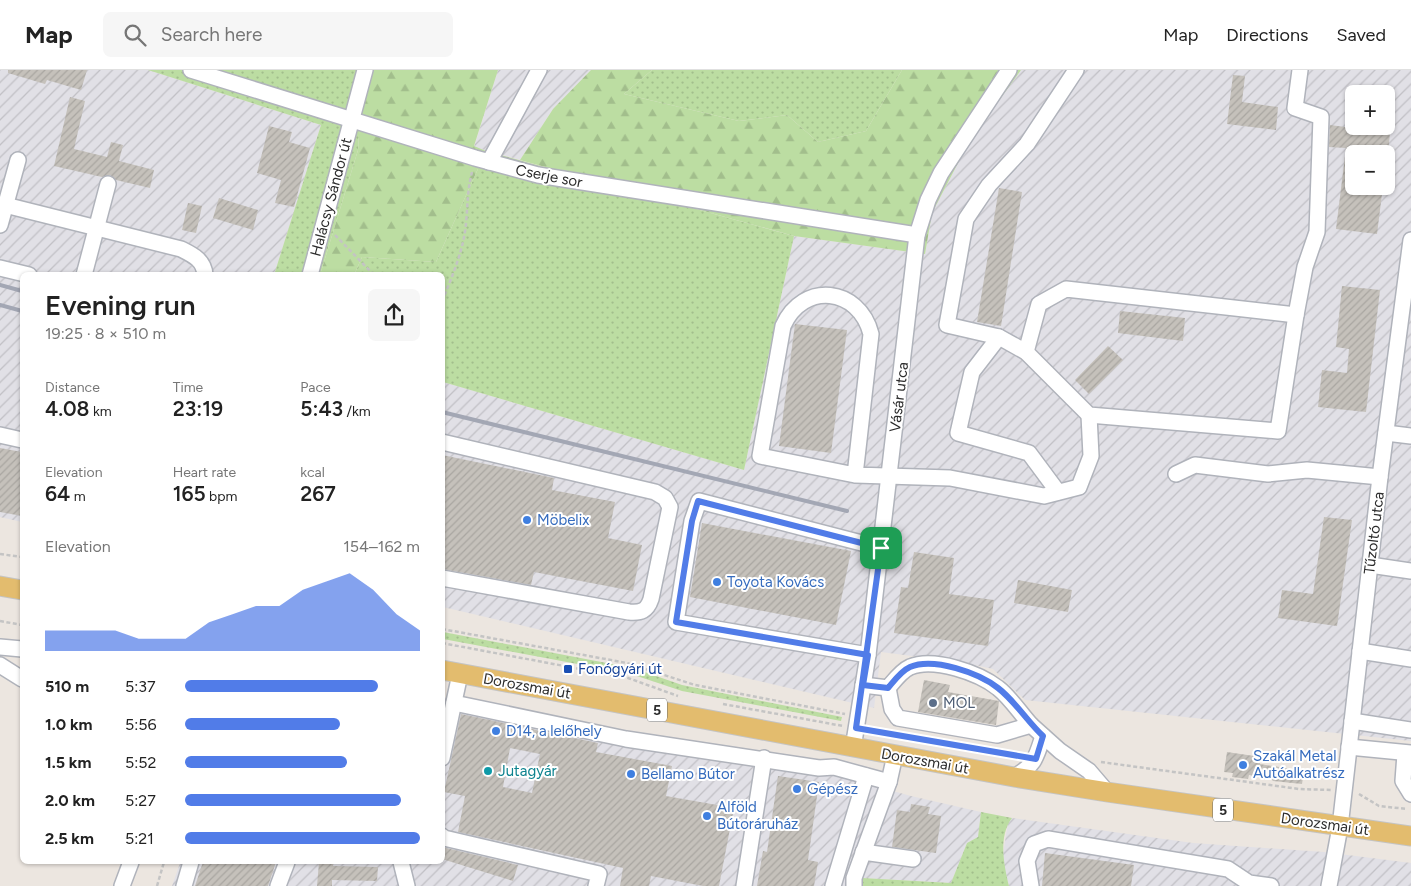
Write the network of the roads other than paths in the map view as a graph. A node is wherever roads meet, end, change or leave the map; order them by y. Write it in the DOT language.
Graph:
graph roads {
  1 [pos="191,70"];
  2 [pos="365,70"];
  3 [pos="539,70"];
  4 [pos="1009,70"];
  5 [pos="1076,70"];
  6 [pos="1300,70"];
  7 [pos="218,74"];
  8 [pos="352,120"];
  9 [pos="18,160"];
  10 [pos="482,160"];
  11 [pos="108,184"];
  12 [pos="5,205"];
  13 [pos="0,226"];
  14 [pos="96,228"];
  15 [pos="917,235"];
  16 [pos="1411,240"];
  17 [pos="0,268"];
  18 [pos="85,272"];
  19 [pos="204,272"];
  20 [pos="311,272"];
  21 [pos="20,273"];
  22 [pos="1296,316"];
  23 [pos="998,337"];
  24 [pos="1026,352"];
  25 [pos="1090,415"];
  26 [pos="1386,433"];
  27 [pos="0,435"];
  28 [pos="1411,436"];
  29 [pos="20,440"];
  30 [pos="445,443"];
  31 [pos="1176,474"];
  32 [pos="855,475"];
  33 [pos="890,477"];
  34 [pos="1380,477"];
  35 [pos="1058,492"];
  36 [pos="881,548"];
  37 [pos="1370,565"];
  38 [pos="1411,571"];
  39 [pos="445,579"];
  40 [pos="0,586"];
  41 [pos="20,590"];
  42 [pos="0,647"];
  43 [pos="20,649"];
  44 [pos="1360,651"];
  45 [pos="868,655"];
  46 [pos="1411,659"];
  47 [pos="0,665"];
  48 [pos="451,672"];
  49 [pos="20,678"];
  50 [pos="863,685"];
  51 [pos="888,688"];
  52 [pos="454,703"];
  53 [pos="1352,721"];
  54 [pos="1031,725"];
  55 [pos="1411,730"];
  56 [pos="1043,736"];
  57 [pos="445,744"];
  58 [pos="1349,747"];
  59 [pos="853,748"];
  60 [pos="1408,754"];
  61 [pos="895,755"];
  62 [pos="764,758"];
  63 [pos="866,776"];
  64 [pos="1014,777"];
  65 [pos="889,782"];
  66 [pos="1107,792"];
  67 [pos="1411,794"];
  68 [pos="1340,827"];
  69 [pos="1411,836"];
  70 [pos="445,838"];
  71 [pos="863,852"];
  72 [pos="914,859"];
  73 [pos="130,864"];
  74 [pos="190,864"];
  75 [pos="286,864"];
  76 [pos="402,864"];
  77 [pos="1248,885"];
  78 [pos="122,886"];
  79 [pos="184,886"];
  80 [pos="278,886"];
  81 [pos="407,886"];
  82 [pos="596,886"];
  83 [pos="744,886"];
  84 [pos="834,886"];
  85 [pos="854,886"];
  86 [pos="1031,886"];
  87 [pos="1271,886"];
  88 [pos="1330,886"];
  1 -- 7 [label="street, Cserje sor"];
  2 -- 8 [label="street, Halácsy Sándor út"];
  3 -- 10 [label="street"];
  4 -- 15 [label="street, Vásár utca"];
  5 -- 23 [label="street"];
  6 -- 22 [label="street"];
  7 -- 8 [label="street, Cserje sor"];
  8 -- 10 [label="street, Cserje sor"];
  8 -- 20 [label="street, Halácsy Sándor út"];
  9 -- 12 [label="street"];
  10 -- 15 [label="street, Cserje sor"];
  11 -- 14 [label="street"];
  12 -- 13 [label="street"];
  12 -- 14 [label="street"];
  14 -- 18 [label="street"];
  14 -- 19 [label="street"];
  15 -- 33 [label="street, Vásár utca"];
  16 -- 26 [label="street, Tűzoltó utca"];
  17 -- 21 [label="street"];
  22 -- 24 [label="street"];
  22 -- 25 [label="street"];
  23 -- 24 [label="street"];
  23 -- 35 [label="street"];
  24 -- 25 [label="street"];
  25 -- 35 [label="street"];
  26 -- 28 [label="street"];
  26 -- 34 [label="street, Tűzoltó utca"];
  27 -- 29 [label="street"];
  30 -- 39 [label="street"];
  31 -- 34 [label="street"];
  32 -- 32 [label="street"];
  32 -- 33 [label="street"];
  33 -- 35 [label="street"];
  33 -- 36 [label="street, Vásár utca"];
  34 -- 37 [label="street, Tűzoltó utca"];
  36 -- 45 [label="street, Vásár utca"];
  36 -- 45 [label="street"];
  37 -- 38 [label="street"];
  37 -- 44 [label="street, Tűzoltó utca"];
  40 -- 41 [label="main road"];
  42 -- 43 [label="street"];
  44 -- 46 [label="street"];
  44 -- 53 [label="street, Tűzoltó utca"];
  45 -- 50 [label="street, Vásár utca"];
  47 -- 49 [label="street"];
  48 -- 52 [label="street"];
  48 -- 59 [label="main road, Dorozsmai út / 5"];
  50 -- 51 [label="street"];
  50 -- 59 [label="street, Vásár utca"];
  51 -- 54 [label="street"];
  51 -- 54 [label="street"];
  52 -- 57 [label="street"];
  52 -- 62 [label="street"];
  53 -- 55 [label="street"];
  53 -- 58 [label="street, Tűzoltó utca"];
  54 -- 56 [label="street"];
  56 -- 64 [label="street"];
  56 -- 66 [label="street"];
  58 -- 60 [label="street"];
  58 -- 68 [label="street, Tűzoltó utca"];
  59 -- 61 [label="main road, Dorozsmai út / 5"];
  60 -- 67 [label="street"];
  61 -- 64 [label="main road, Dorozsmai út / 5"];
  61 -- 65 [label="street"];
  62 -- 63 [label="street"];
  62 -- 83 [label="street"];
  63 -- 65 [label="street"];
  63 -- 84 [label="street"];
  64 -- 66 [label="main road, Dorozsmai út / 5"];
  65 -- 71 [label="street"];
  66 -- 68 [label="main road, Dorozsmai út / 5"];
  68 -- 69 [label="main road, Dorozsmai út / 5"];
  68 -- 88 [label="street, Tűzoltó utca"];
  70 -- 82 [label="street"];
  71 -- 72 [label="street"];
  71 -- 85 [label="street"];
  73 -- 78 [label="street"];
  74 -- 79 [label="street"];
  75 -- 80 [label="street"];
  76 -- 81 [label="street"];
  77 -- 86 [label="street"];
  77 -- 87 [label="street"];
}
